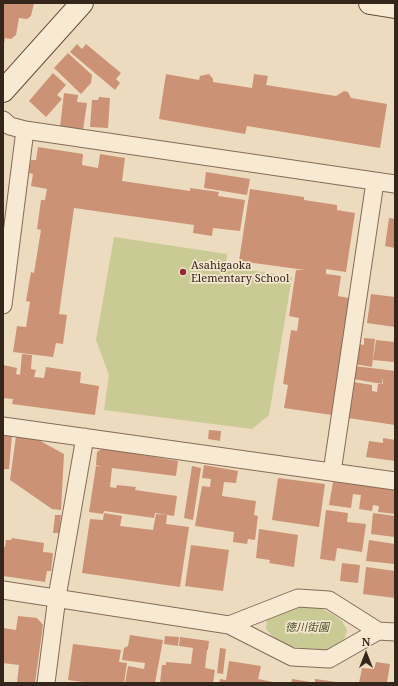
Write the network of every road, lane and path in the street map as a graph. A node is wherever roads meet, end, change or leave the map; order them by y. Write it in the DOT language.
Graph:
graph roads {
  1 [pos="82,3"];
  2 [pos="370,3"];
  3 [pos="395,7"];
  4 [pos="4,90"];
  5 [pos="3,120"];
  6 [pos="25,130"];
  7 [pos="375,182"];
  8 [pos="395,184"];
  9 [pos="3,305"];
  10 [pos="3,426"];
  11 [pos="86,437"];
  12 [pos="332,472"];
  13 [pos="395,480"];
  14 [pos="3,590"];
  15 [pos="58,597"];
  16 [pos="229,626"];
  17 [pos="378,631"];
  18 [pos="395,632"];
  19 [pos="46,683"];
  1 -- 4 [label="street"];
  2 -- 3 [label="street"];
  5 -- 6 [label="street"];
  6 -- 7 [label="street"];
  6 -- 9 [label="street"];
  7 -- 8 [label="street"];
  7 -- 12 [label="street"];
  10 -- 11 [label="street"];
  11 -- 12 [label="street"];
  11 -- 15 [label="street"];
  12 -- 13 [label="street"];
  14 -- 15 [label="street"];
  15 -- 16 [label="street"];
  15 -- 19 [label="street"];
  16 -- 17 [label="street"];
  16 -- 17 [label="street"];
  17 -- 18 [label="street"];
}
